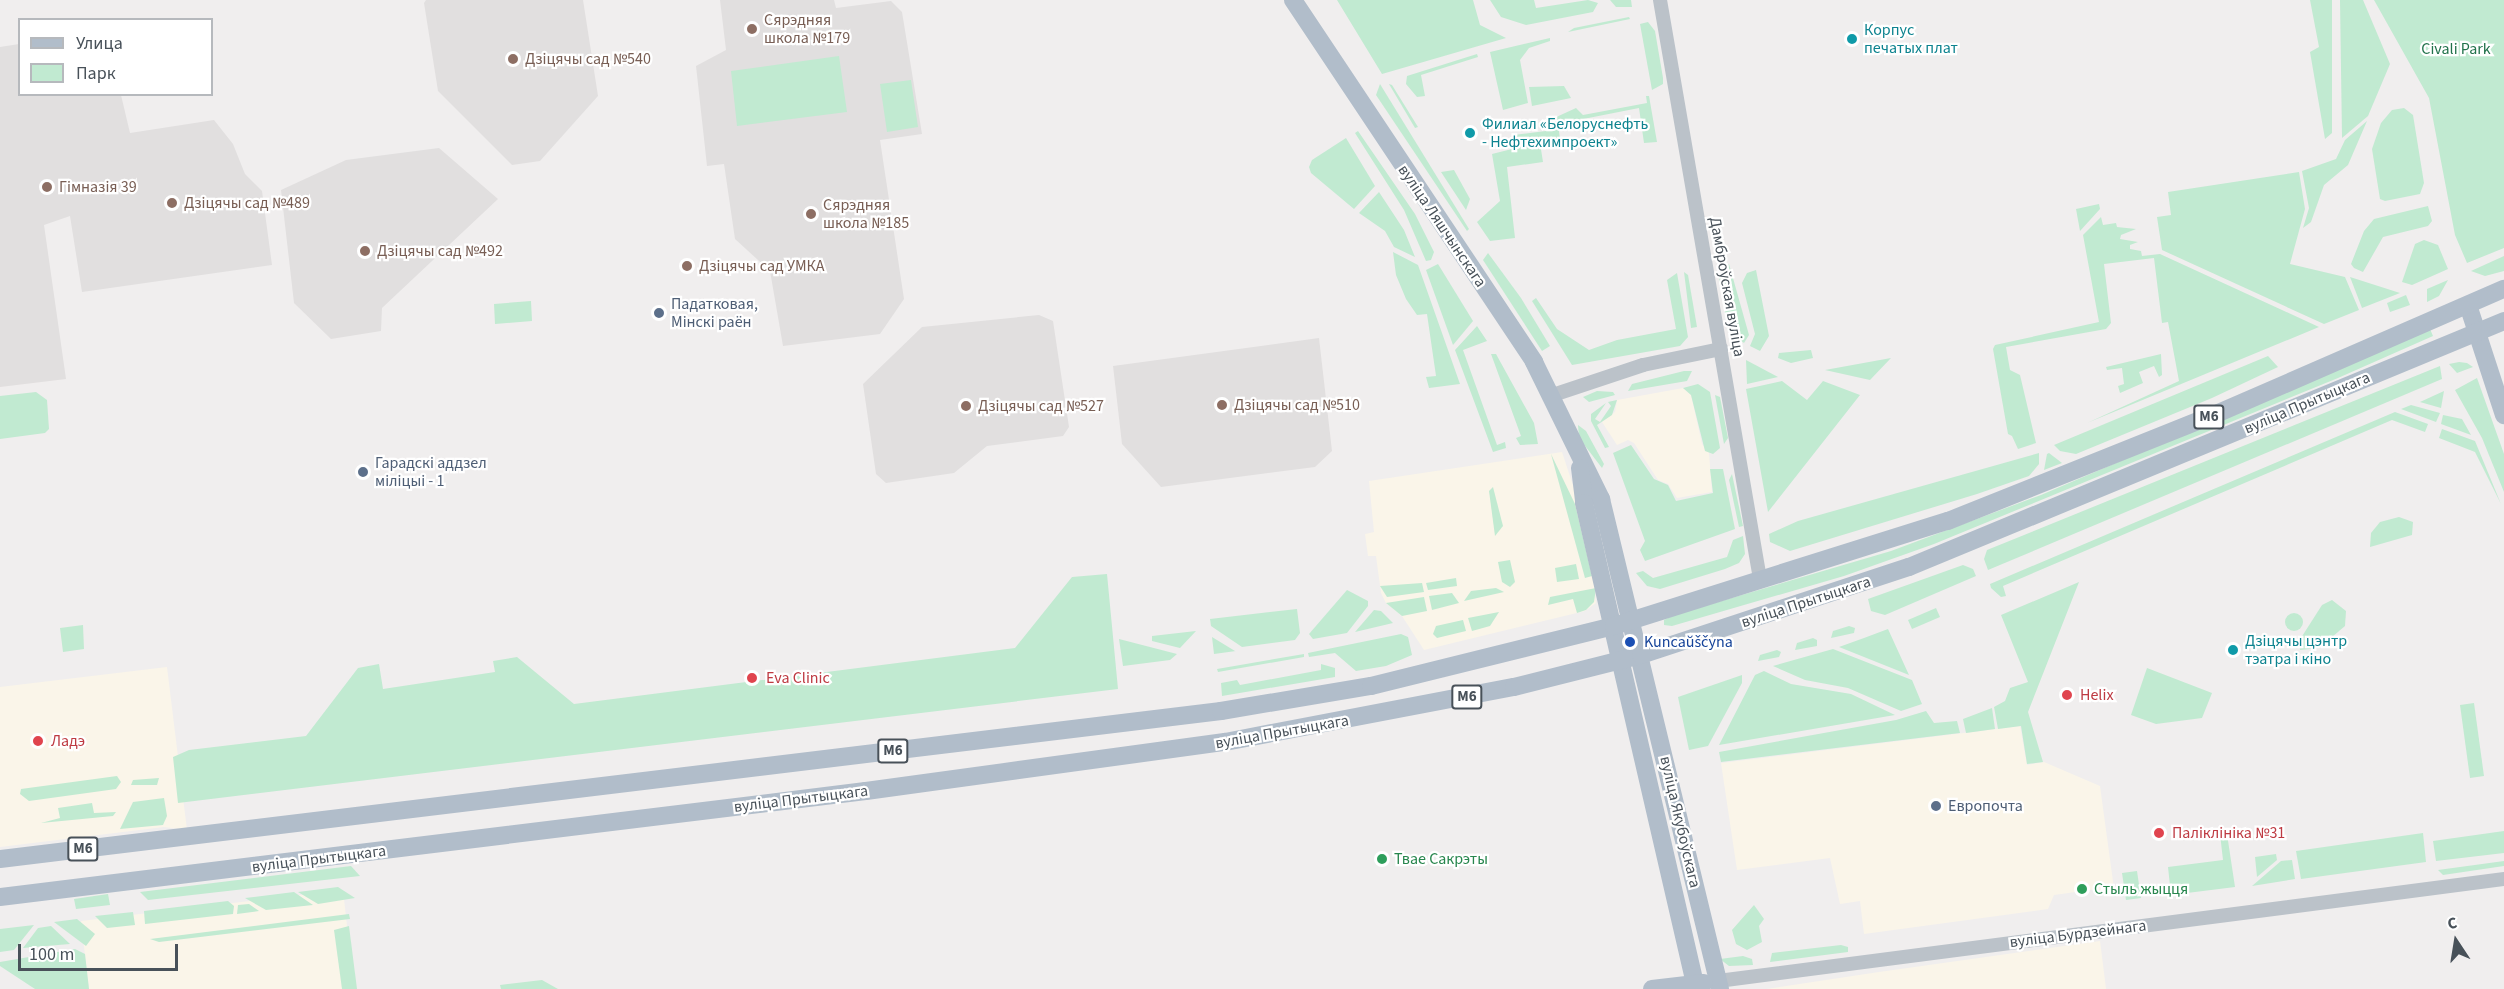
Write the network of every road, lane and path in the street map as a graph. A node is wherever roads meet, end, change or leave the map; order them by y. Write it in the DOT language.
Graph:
graph roads {
  1 [pos="1293,0"];
  2 [pos="1660,0"];
  3 [pos="2504,289"];
  4 [pos="2468,304"];
  5 [pos="2504,321"];
  6 [pos="2476,333"];
  7 [pos="1721,349"];
  8 [pos="1552,395"];
  9 [pos="2504,416"];
  10 [pos="1579,459"];
  11 [pos="1760,579"];
  12 [pos="1633,620"];
  13 [pos="1614,626"];
  14 [pos="1641,655"];
  15 [pos="1623,661"];
  16 [pos="0,859"];
  17 [pos="2504,879"];
  18 [pos="0,897"];
  19 [pos="1695,984"];
  20 [pos="1719,985"];
  21 [pos="1652,989"];
  1 -- 8 [label="main road, вуліца Ляшчынскага"];
  2 -- 7 [label="street, Дамброўская вуліца"];
  3 -- 4 [label="main road, вуліца Прытыцкага / М6"];
  4 -- 6 [label="main road"];
  4 -- 11 [label="main road, вуліца Прытыцкага / М6"];
  5 -- 6 [label="main road, вуліца Прытыцкага / М6"];
  6 -- 9 [label="main road"];
  6 -- 14 [label="main road, вуліца Прытыцкага / М6"];
  7 -- 8 [label="street"];
  7 -- 11 [label="street, Дамброўская вуліца"];
  8 -- 10 [label="main road, вуліца Ляшчынскага"];
  10 -- 12 [label="main road, вуліца Ляшчынскага"];
  10 -- 13 [label="main road, вуліца Ляшчынскага"];
  11 -- 12 [label="main road, вуліца Прытыцкага / М6"];
  12 -- 13 [label="main road, вуліца Прытыцкага / М6"];
  12 -- 14 [label="main road, вуліца Ляшчынскага"];
  13 -- 15 [label="main road, вуліца Ляшчынскага"];
  13 -- 16 [label="main road, вуліца Прытыцкага / М6"];
  14 -- 15 [label="main road, вуліца Прытыцкага / М6"];
  14 -- 20 [label="main road, вуліца Якубоўскага"];
  15 -- 18 [label="main road, вуліца Прытыцкага / М6"];
  15 -- 19 [label="main road, вуліца Якубоўскага"];
  17 -- 20 [label="street, вуліца Бурдзейнага"];
  19 -- 20 [label="main road, вуліца Бурдзейнага"];
  19 -- 21 [label="main road, вуліца Бурдзейнага"];
}
